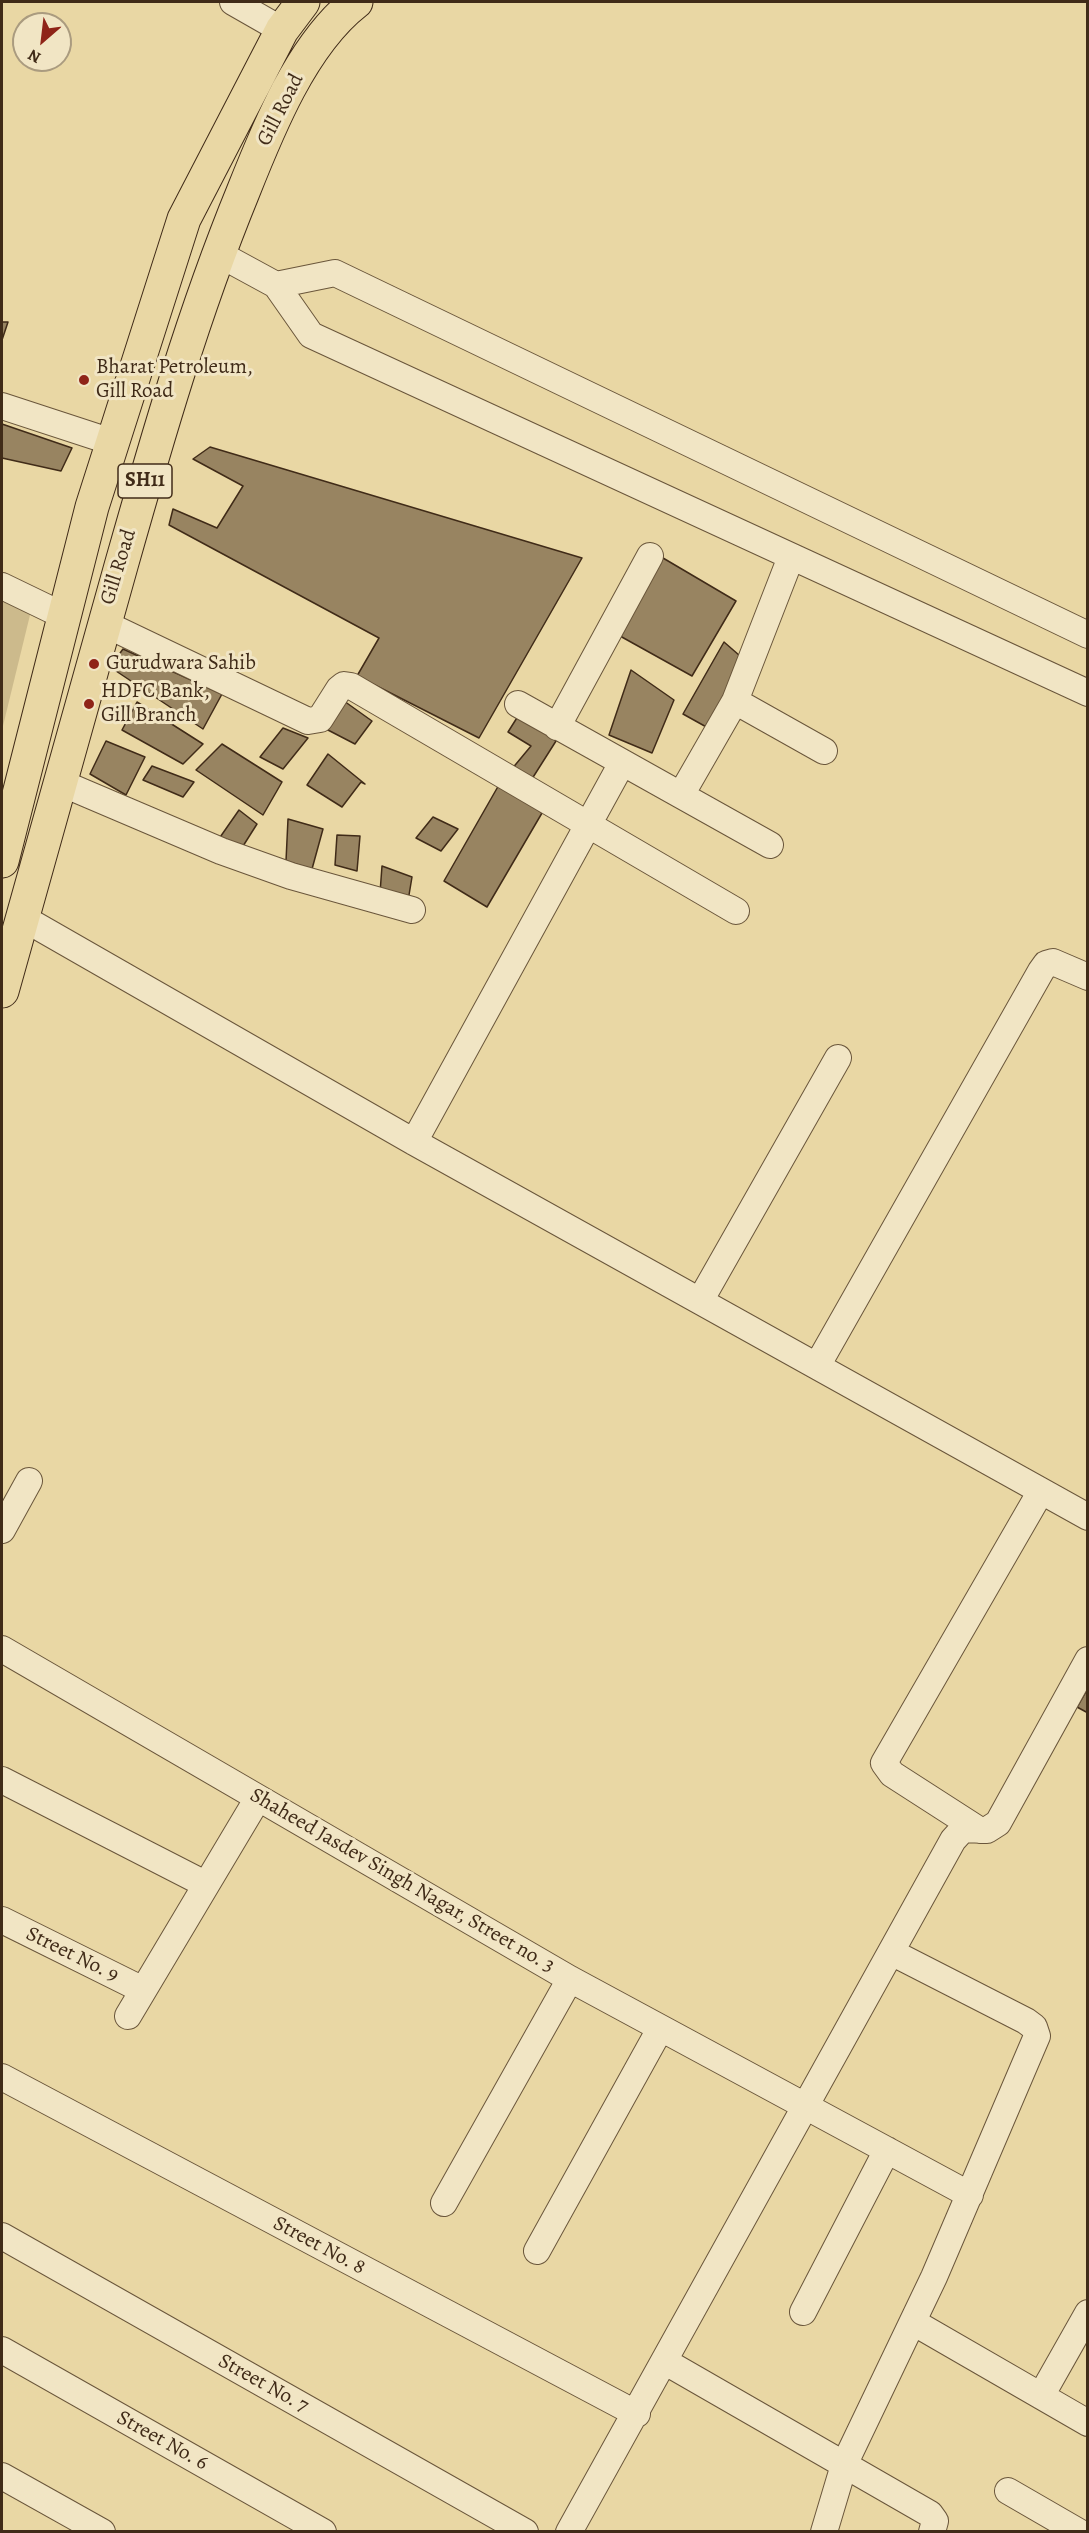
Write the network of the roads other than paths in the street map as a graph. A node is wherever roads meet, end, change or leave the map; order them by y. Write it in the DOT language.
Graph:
graph roads {
  1 [pos="233,2"];
  2 [pos="356,2"];
  3 [pos="290,13"];
  4 [pos="219,254"];
  5 [pos="276,285"];
  6 [pos="2,406"];
  7 [pos="112,442"];
  8 [pos="650,556"];
  9 [pos="792,556"];
  10 [pos="2,586"];
  11 [pos="62,615"];
  12 [pos="103,622"];
  13 [pos="1088,635"];
  14 [pos="1088,693"];
  15 [pos="735,701"];
  16 [pos="518,704"];
  17 [pos="557,726"];
  18 [pos="824,751"];
  19 [pos="622,762"];
  20 [pos="59,782"];
  21 [pos="681,795"];
  22 [pos="586,825"];
  23 [pos="770,845"];
  24 [pos="2,861"];
  25 [pos="412,910"];
  26 [pos="736,911"];
  27 [pos="23,918"];
  28 [pos="1088,977"];
  29 [pos="2,991"];
  30 [pos="838,1058"];
  31 [pos="414,1142"];
  32 [pos="700,1301"];
  33 [pos="817,1366"];
  34 [pos="29,1480"];
  35 [pos="1041,1491"];
  36 [pos="1088,1517"];
  37 [pos="2,1530"];
  38 [pos="2,1649"];
  39 [pos="1088,1660"];
  40 [pos="2,1780"];
  41 [pos="258,1798"];
  42 [pos="979,1830"];
  43 [pos="205,1884"];
  44 [pos="2,1920"];
  45 [pos="891,1952"];
  46 [pos="570,1979"];
  47 [pos="143,1990"];
  48 [pos="128,2016"];
  49 [pos="660,2029"];
  50 [pos="2,2077"];
  51 [pos="806,2106"];
  52 [pos="887,2150"];
  53 [pos="970,2195"];
  54 [pos="444,2203"];
  55 [pos="2,2236"];
  56 [pos="537,2251"];
  57 [pos="803,2312"];
  58 [pos="1088,2313"];
  59 [pos="913,2322"];
  60 [pos="2,2350"];
  61 [pos="664,2361"];
  62 [pos="1041,2396"];
  63 [pos="637,2414"];
  64 [pos="1088,2423"];
  65 [pos="844,2465"];
  66 [pos="2,2476"];
  67 [pos="1008,2491"];
  68 [pos="102,2532"];
  69 [pos="323,2532"];
  70 [pos="525,2532"];
  71 [pos="569,2532"];
  72 [pos="824,2532"];
  73 [pos="932,2532"];
  74 [pos="1079,2532"];
  1 -- 3 [label="street"];
  2 -- 4 [label="main road, Gill Road / SH11"];
  3 -- 7 [label="main road, Gill Road / SH11"];
  4 -- 5 [label="street"];
  4 -- 12 [label="main road, Gill Road / SH11"];
  5 -- 9 [label="street"];
  5 -- 13 [label="street"];
  6 -- 7 [label="street"];
  7 -- 11 [label="main road, Gill Road / SH11"];
  8 -- 17 [label="street"];
  9 -- 14 [label="street"];
  9 -- 15 [label="street"];
  10 -- 11 [label="street"];
  11 -- 24 [label="main road, Gill Road / SH11"];
  12 -- 20 [label="main road, Gill Road / SH11"];
  12 -- 22 [label="street"];
  15 -- 18 [label="street"];
  15 -- 21 [label="street"];
  16 -- 17 [label="street"];
  17 -- 19 [label="street"];
  19 -- 21 [label="street"];
  19 -- 22 [label="street"];
  20 -- 25 [label="street"];
  20 -- 27 [label="main road, Gill Road / SH11"];
  21 -- 23 [label="street"];
  22 -- 26 [label="street"];
  22 -- 31 [label="street"];
  27 -- 29 [label="main road, Gill Road / SH11"];
  27 -- 31 [label="street"];
  28 -- 33 [label="street"];
  30 -- 32 [label="street"];
  31 -- 32 [label="street"];
  32 -- 33 [label="street"];
  33 -- 35 [label="street"];
  34 -- 37 [label="street"];
  35 -- 36 [label="street"];
  35 -- 42 [label="street"];
  38 -- 41 [label="street, Shaheed Jasdev Singh Nagar, Street no. 3"];
  39 -- 42 [label="street"];
  40 -- 43 [label="street"];
  41 -- 43 [label="street"];
  41 -- 46 [label="street, Shaheed Jasdev Singh Nagar, Street no. 3"];
  42 -- 45 [label="street"];
  43 -- 47 [label="street"];
  44 -- 47 [label="street, Street No. 9"];
  45 -- 51 [label="street"];
  45 -- 53 [label="street"];
  46 -- 49 [label="street, Shaheed Jasdev Singh Nagar, Street no. 3"];
  46 -- 54 [label="street"];
  47 -- 48 [label="street"];
  49 -- 51 [label="street, Shaheed Jasdev Singh Nagar, Street no. 3"];
  49 -- 56 [label="street"];
  50 -- 63 [label="street, Street No. 8"];
  51 -- 52 [label="street, Shaheed Jasdev Singh Nagar, Street no. 3"];
  51 -- 61 [label="street"];
  52 -- 53 [label="street, Shaheed Jasdev Singh Nagar, Street no. 3"];
  52 -- 57 [label="street"];
  53 -- 59 [label="street"];
  55 -- 70 [label="street, Street No. 7"];
  58 -- 62 [label="street"];
  59 -- 62 [label="street"];
  59 -- 65 [label="street"];
  60 -- 69 [label="street, Street No. 6"];
  61 -- 63 [label="street"];
  61 -- 65 [label="street"];
  62 -- 64 [label="street"];
  63 -- 71 [label="street"];
  65 -- 72 [label="street"];
  65 -- 73 [label="street"];
  66 -- 68 [label="street"];
  67 -- 74 [label="street"];
}
